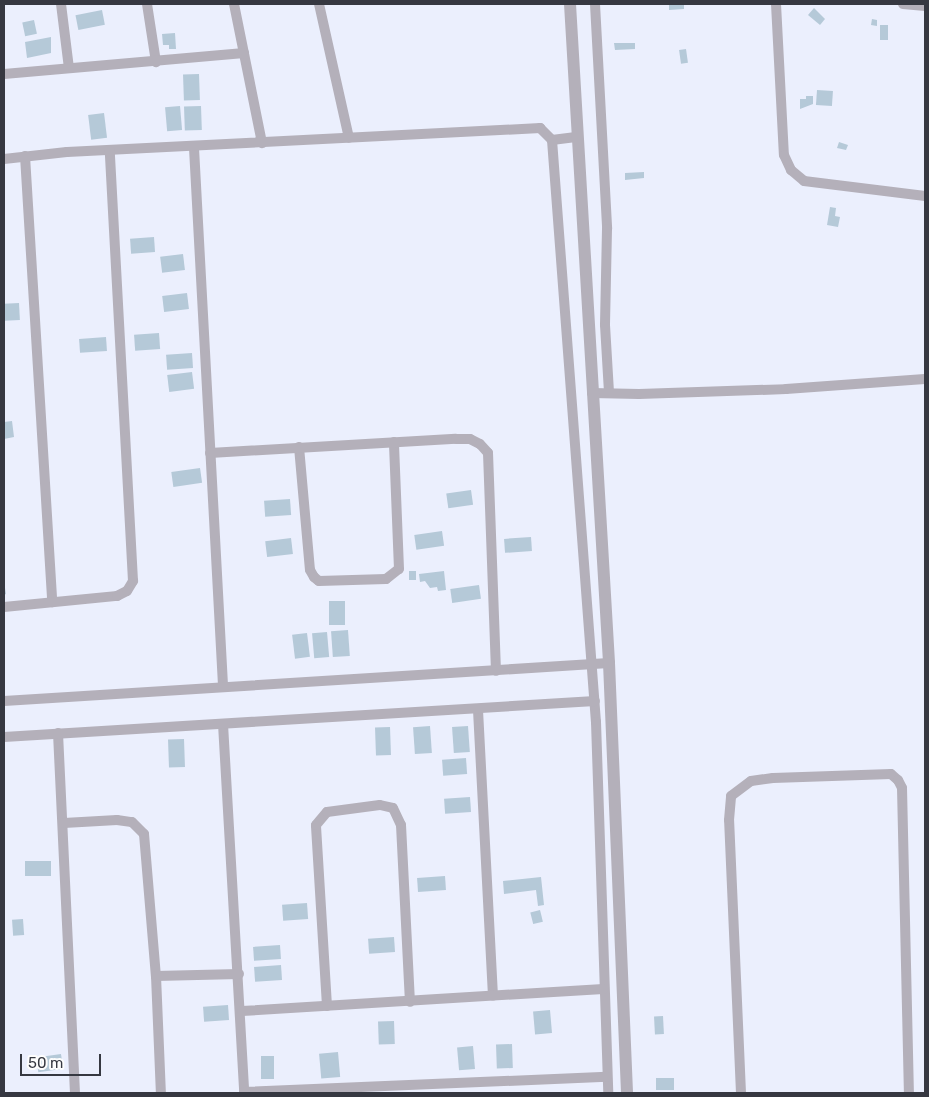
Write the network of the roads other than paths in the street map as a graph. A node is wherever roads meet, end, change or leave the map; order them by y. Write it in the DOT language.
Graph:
graph roads {
  1 [pos="61,4"];
  2 [pos="147,4"];
  3 [pos="234,4"];
  4 [pos="319,4"];
  5 [pos="570,4"];
  6 [pos="595,4"];
  7 [pos="776,4"];
  8 [pos="903,4"];
  9 [pos="925,6"];
  10 [pos="244,52"];
  11 [pos="156,62"];
  12 [pos="69,68"];
  13 [pos="4,74"];
  14 [pos="578,137"];
  15 [pos="349,138"];
  16 [pos="552,140"];
  17 [pos="262,143"];
  18 [pos="194,148"];
  19 [pos="110,151"];
  20 [pos="25,156"];
  21 [pos="4,159"];
  22 [pos="925,196"];
  23 [pos="925,379"];
  24 [pos="592,392"];
  25 [pos="609,394"];
  26 [pos="394,442"];
  27 [pos="299,447"];
  28 [pos="210,453"];
  29 [pos="52,602"];
  30 [pos="4,607"];
  31 [pos="609,663"];
  32 [pos="592,665"];
  33 [pos="496,671"];
  34 [pos="223,686"];
  35 [pos="4,701"];
  36 [pos="595,701"];
  37 [pos="478,710"];
  38 [pos="223,724"];
  39 [pos="58,733"];
  40 [pos="4,737"];
  41 [pos="64,823"];
  42 [pos="239,974"];
  43 [pos="156,976"];
  44 [pos="603,989"];
  45 [pos="493,996"];
  46 [pos="410,1002"];
  47 [pos="327,1006"];
  48 [pos="242,1011"];
  49 [pos="608,1077"];
  50 [pos="75,1093"];
  51 [pos="161,1093"];
  52 [pos="244,1093"];
  53 [pos="608,1093"];
  54 [pos="627,1093"];
  55 [pos="742,1093"];
  56 [pos="909,1093"];
  1 -- 12 [label="street"];
  2 -- 11 [label="street"];
  3 -- 10 [label="street"];
  4 -- 15 [label="street"];
  5 -- 14 [label="street"];
  6 -- 25 [label="street"];
  7 -- 22 [label="street"];
  8 -- 9 [label="street"];
  10 -- 11 [label="street"];
  10 -- 17 [label="street"];
  11 -- 12 [label="street"];
  12 -- 13 [label="street"];
  14 -- 16 [label="street"];
  14 -- 24 [label="street"];
  15 -- 16 [label="street"];
  15 -- 17 [label="street"];
  16 -- 32 [label="street"];
  17 -- 18 [label="street"];
  18 -- 19 [label="street"];
  18 -- 28 [label="street"];
  19 -- 20 [label="street"];
  19 -- 29 [label="street"];
  20 -- 21 [label="street"];
  20 -- 29 [label="street"];
  23 -- 25 [label="street"];
  24 -- 25 [label="street"];
  24 -- 31 [label="street"];
  26 -- 27 [label="street"];
  26 -- 27 [label="street"];
  26 -- 33 [label="street"];
  27 -- 28 [label="street"];
  28 -- 34 [label="street"];
  29 -- 30 [label="street"];
  31 -- 32 [label="street"];
  31 -- 54 [label="street"];
  32 -- 33 [label="street"];
  32 -- 36 [label="street"];
  33 -- 34 [label="street"];
  34 -- 35 [label="street"];
  36 -- 37 [label="street"];
  36 -- 44 [label="street"];
  37 -- 38 [label="street"];
  37 -- 45 [label="street"];
  38 -- 39 [label="street"];
  38 -- 42 [label="street"];
  39 -- 40 [label="street"];
  39 -- 41 [label="street"];
  41 -- 43 [label="street"];
  41 -- 50 [label="street"];
  42 -- 43 [label="street"];
  42 -- 48 [label="street"];
  43 -- 51 [label="street"];
  44 -- 45 [label="street"];
  44 -- 49 [label="street"];
  45 -- 46 [label="street"];
  46 -- 47 [label="street"];
  46 -- 47 [label="street"];
  47 -- 48 [label="street"];
  48 -- 52 [label="street"];
  49 -- 52 [label="street"];
  49 -- 53 [label="street"];
  55 -- 56 [label="street"];
}
